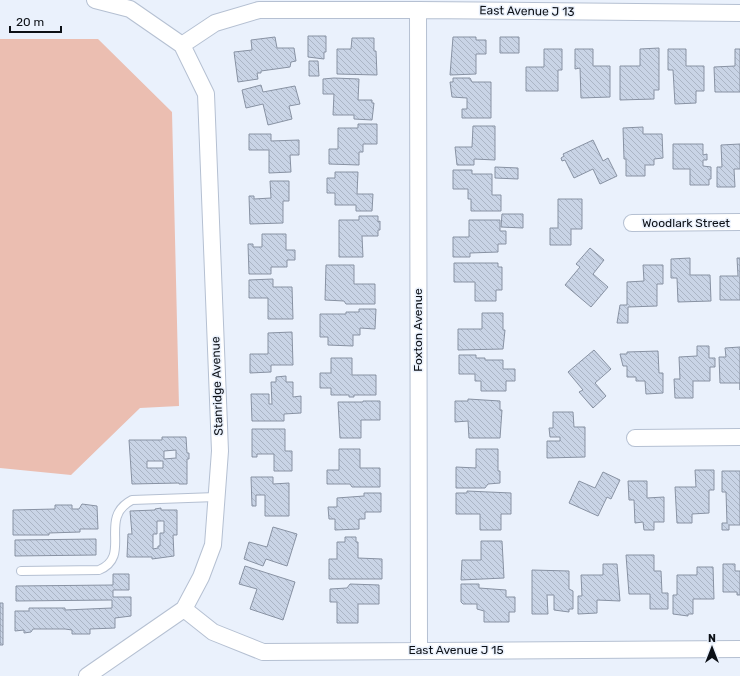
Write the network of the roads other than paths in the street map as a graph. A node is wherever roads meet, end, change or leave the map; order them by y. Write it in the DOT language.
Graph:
graph roads {
  1 [pos="95,0"];
  2 [pos="418,10"];
  3 [pos="740,13"];
  4 [pos="182,44"];
  5 [pos="740,222"];
  6 [pos="632,223"];
  7 [pos="740,437"];
  8 [pos="635,438"];
  9 [pos="216,497"];
  10 [pos="21,571"];
  11 [pos="184,609"];
  12 [pos="740,649"];
  13 [pos="419,650"];
  14 [pos="87,676"];
  1 -- 4 [label="street"];
  2 -- 3 [label="street, East Avenue J 13"];
  2 -- 4 [label="street, East Avenue J 13"];
  2 -- 13 [label="street, Foxton Avenue"];
  4 -- 9 [label="street, Stanridge Avenue"];
  5 -- 6 [label="street, Woodlark Street"];
  7 -- 8 [label="street"];
  9 -- 10 [label="lane"];
  9 -- 11 [label="street, Stanridge Avenue"];
  11 -- 13 [label="street, East Avenue J 15"];
  11 -- 14 [label="street, Stanridge Avenue"];
  12 -- 13 [label="street, East Avenue J 15"];
}
